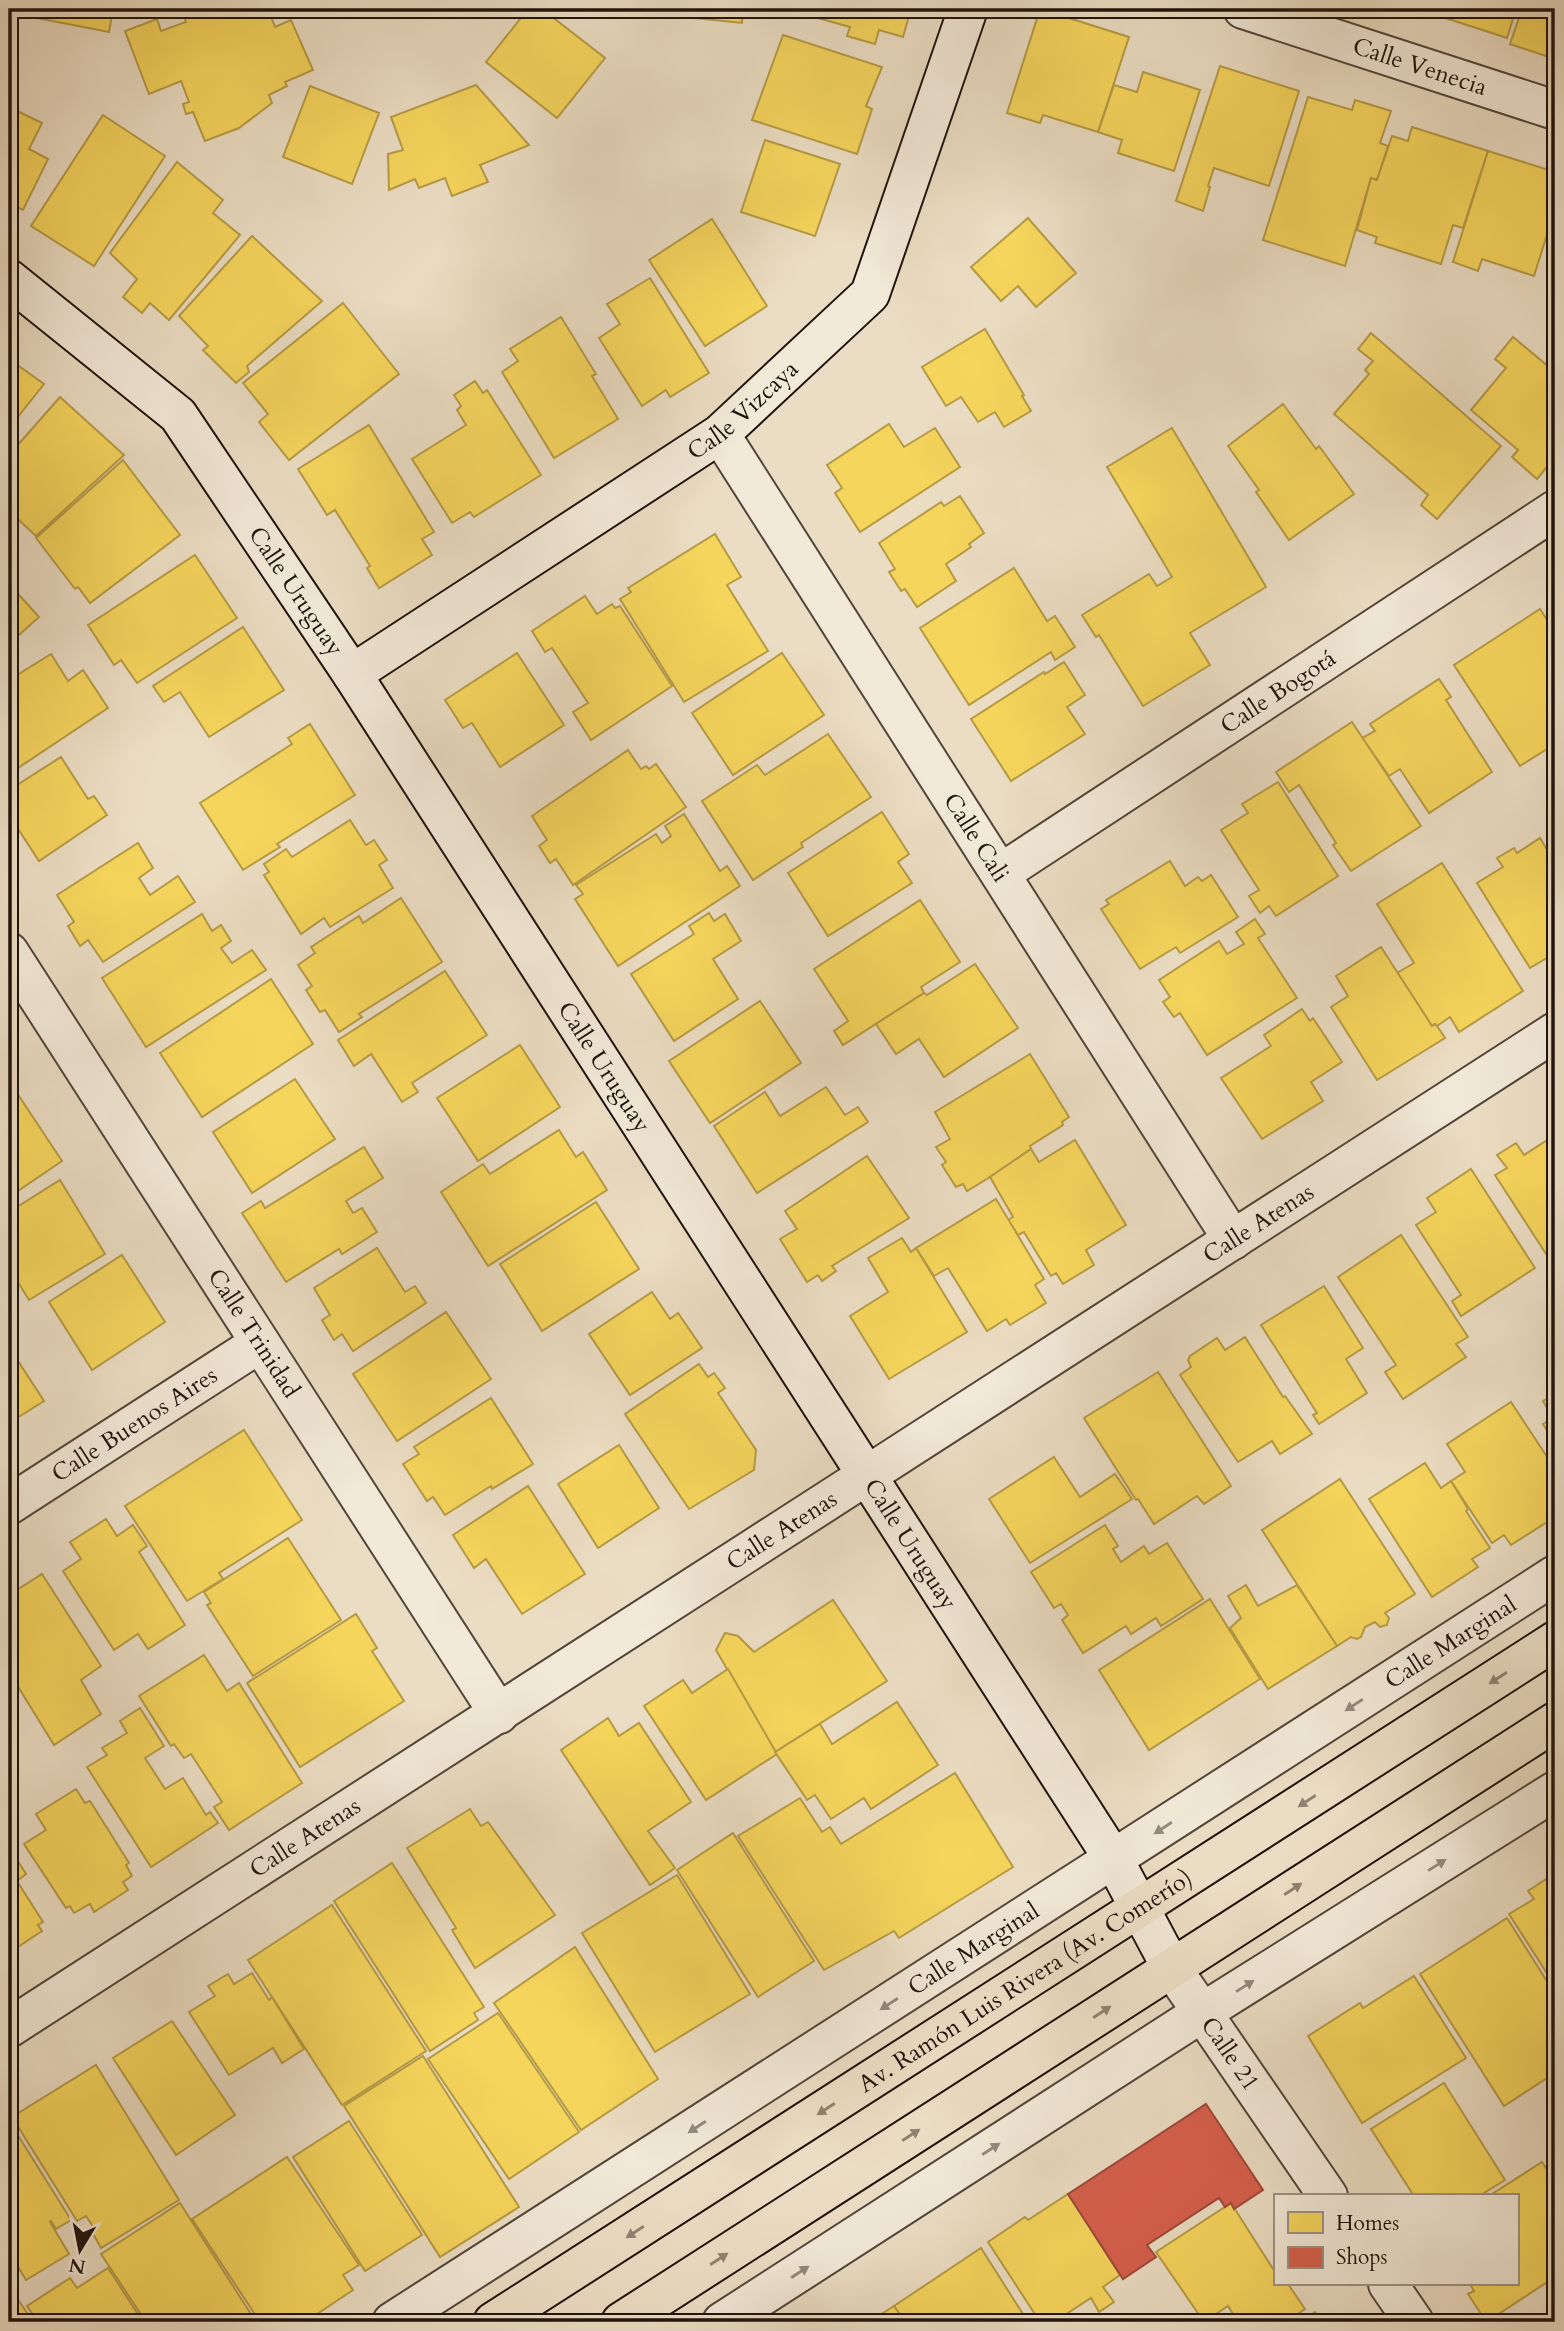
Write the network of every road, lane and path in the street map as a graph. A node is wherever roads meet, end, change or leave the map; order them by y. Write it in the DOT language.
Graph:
graph roads {
  1 [pos="968,9"];
  2 [pos="1243,9"];
  3 [pos="1555,110"];
  4 [pos="9,279"];
  5 [pos="720,434"];
  6 [pos="1555,510"];
  7 [pos="352,674"];
  8 [pos="1001,873"];
  9 [pos="14,970"];
  10 [pos="1555,1032"];
  11 [pos="1233,1240"];
  12 [pos="260,1343"];
  13 [pos="867,1476"];
  14 [pos="9,1505"];
  15 [pos="1555,1575"];
  16 [pos="1555,1641"];
  17 [pos="499,1714"];
  18 [pos="1555,1722"];
  19 [pos="1555,1791"];
  20 [pos="1114,1860"];
  21 [pos="1140,1908"];
  22 [pos="1171,1966"];
  23 [pos="1203,2012"];
  24 [pos="9,2028"];
  25 [pos="1327,2194"];
  26 [pos="1389,2286"];
  27 [pos="392,2322"];
  28 [pos="493,2322"];
  29 [pos="621,2322"];
  30 [pos="722,2322"];
  31 [pos="1414,2322"];
  1 -- 5 [label="street, Calle Vizcaya"];
  2 -- 3 [label="street, Calle Venecia"];
  4 -- 7 [label="street, Calle Uruguay"];
  5 -- 7 [label="street, Calle Vizcaya"];
  5 -- 8 [label="street, Calle Cali"];
  6 -- 8 [label="street, Calle Bogotá"];
  7 -- 13 [label="street, Calle Uruguay"];
  8 -- 11 [label="street, Calle Cali"];
  9 -- 12 [label="street, Calle Trinidad"];
  10 -- 11 [label="street, Calle Atenas"];
  11 -- 13 [label="street, Calle Atenas"];
  12 -- 14 [label="street, Calle Buenos Aires"];
  12 -- 17 [label="street, Calle Trinidad"];
  13 -- 17 [label="street, Calle Atenas"];
  13 -- 20 [label="street, Calle Uruguay"];
  15 -- 20 [label="street, Calle Marginal, one-way"];
  16 -- 21 [label="main road, Av. Ramón Luis Rivera (Av. Comerío), one-way"];
  17 -- 24 [label="street, Calle Atenas"];
  22 -- 18 [label="main road, one-way"];
  23 -- 19 [label="street, one-way"];
  20 -- 21 [label="street, Calle Uruguay"];
  20 -- 27 [label="street, Calle Marginal, one-way"];
  21 -- 22 [label="street, Calle 21"];
  21 -- 28 [label="main road, Av. Ramón Luis Rivera (Av. Comerío), one-way"];
  22 -- 23 [label="street, Calle 21"];
  29 -- 22 [label="main road, one-way"];
  23 -- 25 [label="street, Calle 21"];
  30 -- 23 [label="street, one-way"];
  26 -- 31 [label="street"];
}
